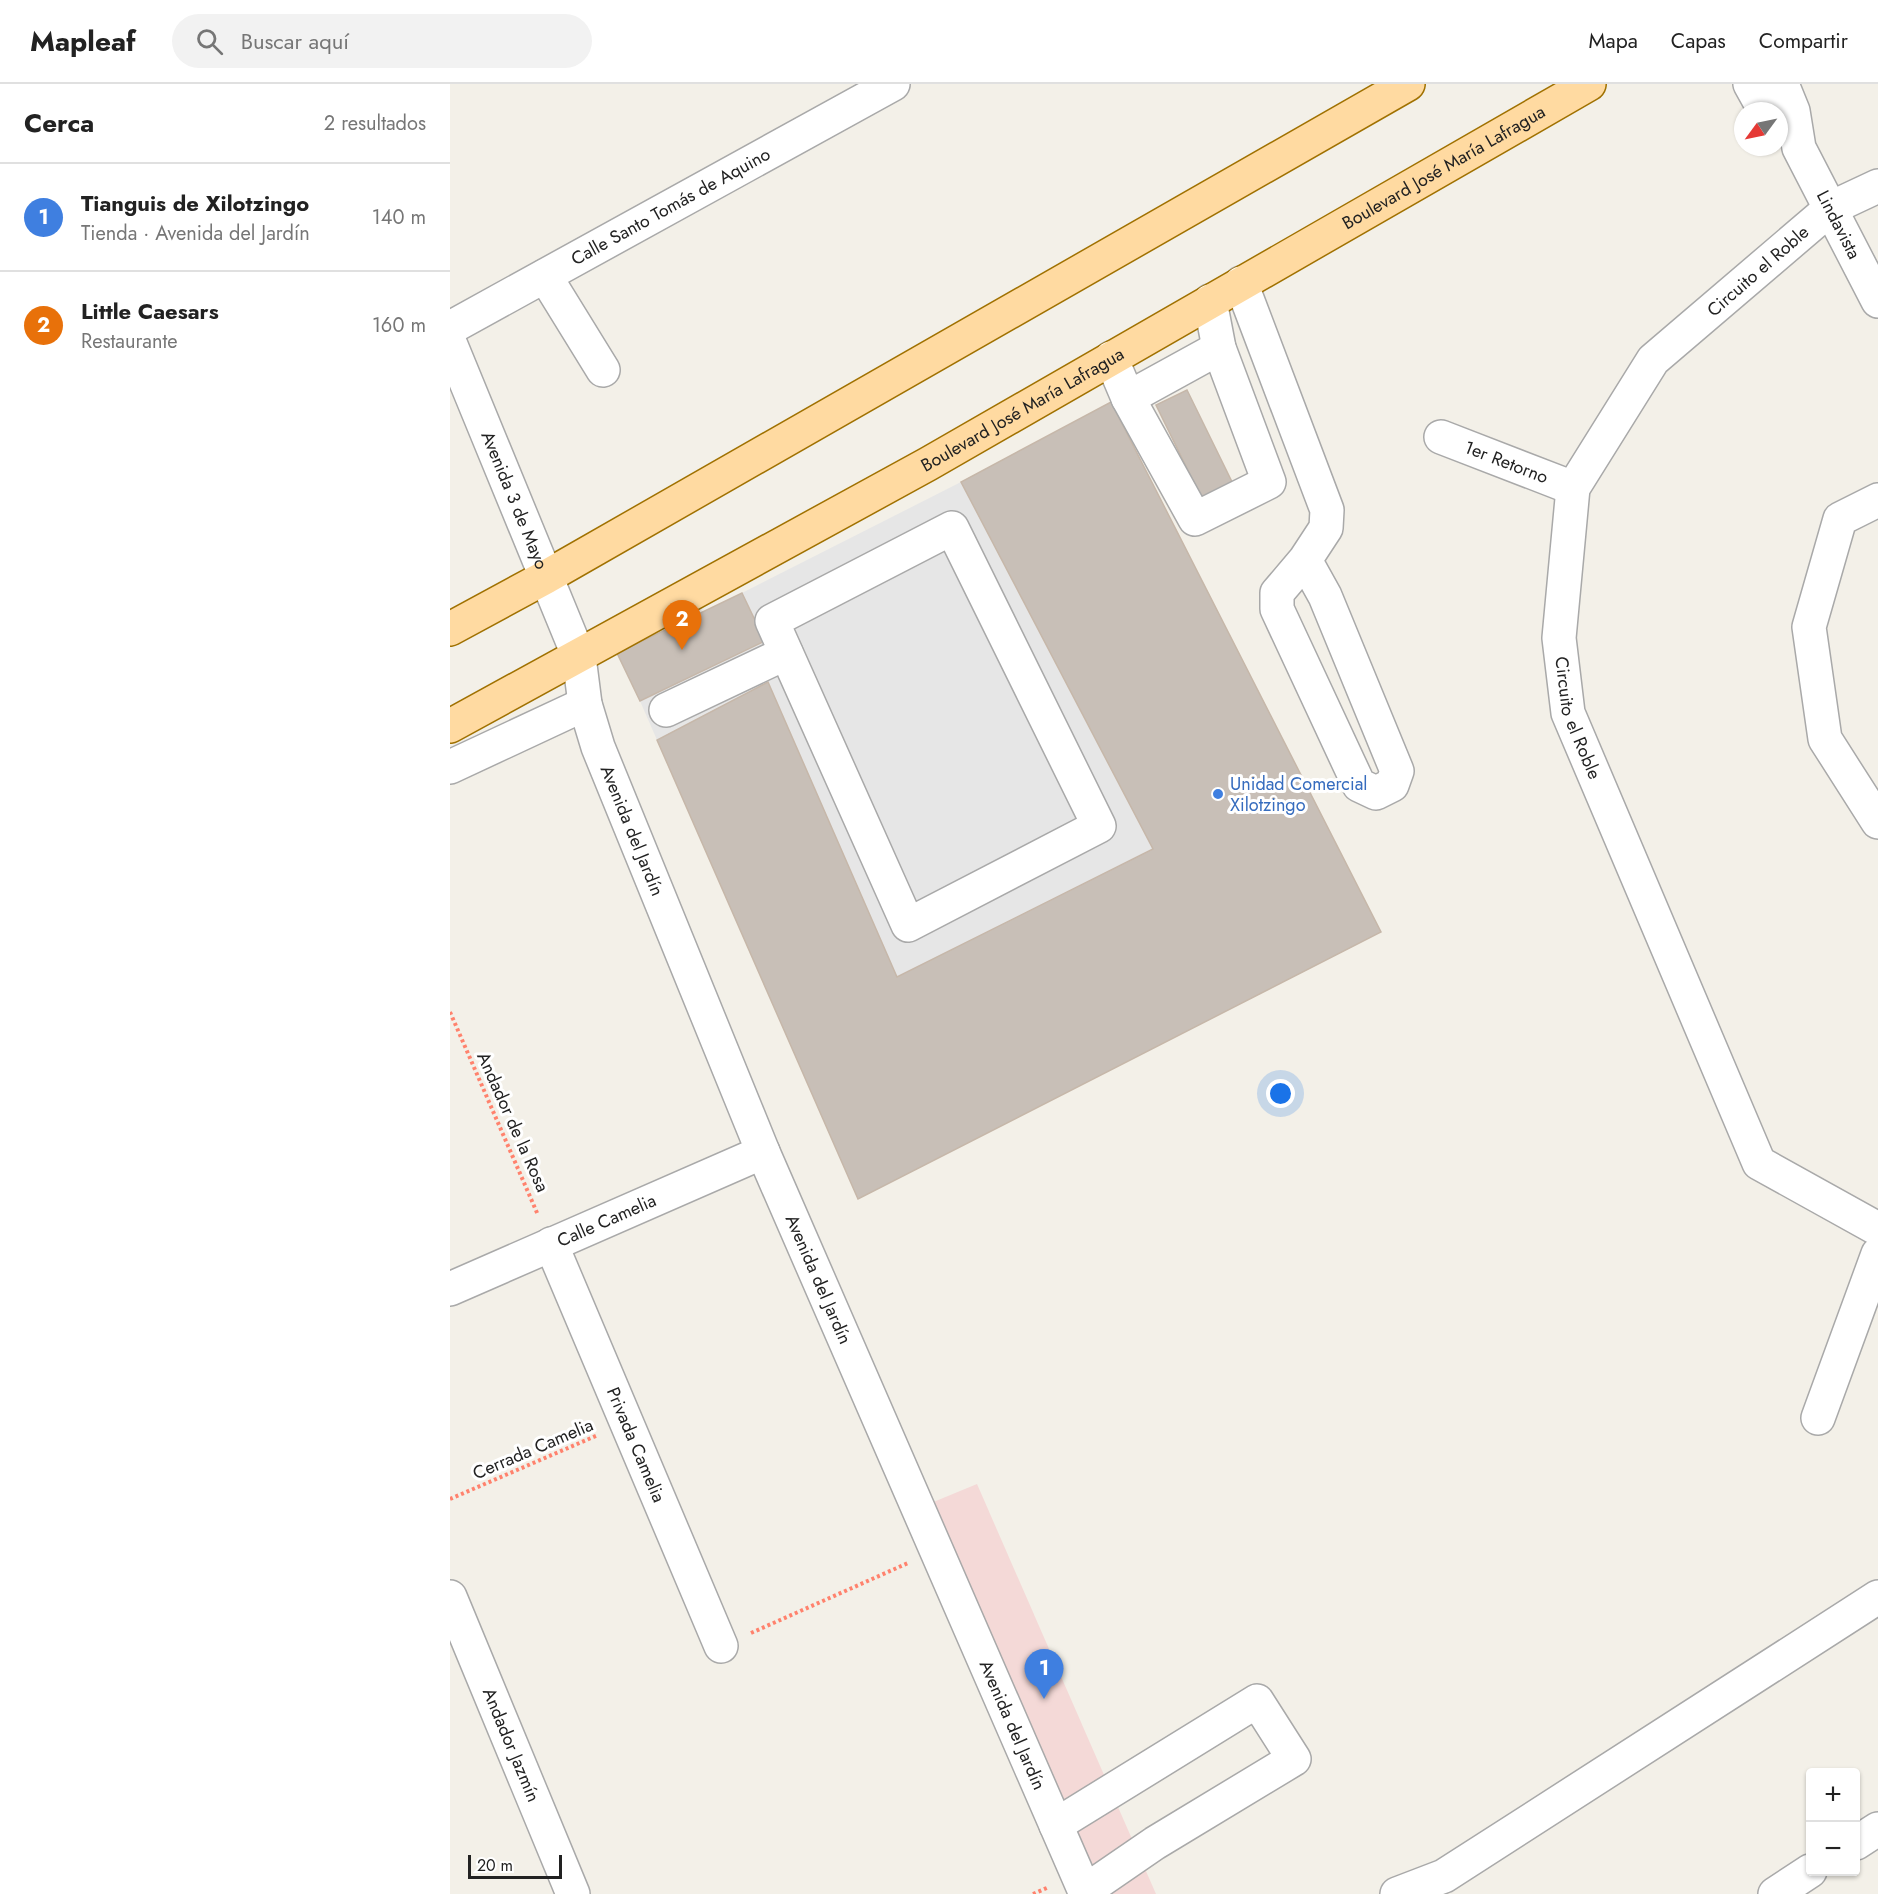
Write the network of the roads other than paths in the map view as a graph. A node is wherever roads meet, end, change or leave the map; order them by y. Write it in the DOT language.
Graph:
graph roads {
  1 [pos="893,84"];
  2 [pos="1408,84"];
  3 [pos="1589,84"];
  4 [pos="1750,84"];
  5 [pos="1782,84"];
  6 [pos="1760,102"];
  7 [pos="1789,140"];
  8 [pos="1878,186"];
  9 [pos="1831,208"];
  10 [pos="545,276"];
  11 [pos="1241,282"];
  12 [pos="1210,301"];
  13 [pos="1878,301"];
  14 [pos="450,328"];
  15 [pos="450,343"];
  16 [pos="1219,348"];
  17 [pos="1111,358"];
  18 [pos="603,370"];
  19 [pos="1128,398"];
  20 [pos="1441,437"];
  21 [pos="1573,488"];
  22 [pos="1878,501"];
  23 [pos="1305,560"];
  24 [pos="546,577"];
  25 [pos="450,629"];
  26 [pos="786,653"];
  27 [pos="579,657"];
  28 [pos="585,704"];
  29 [pos="666,710"];
  30 [pos="450,726"];
  31 [pos="450,767"];
  32 [pos="1878,822"];
  33 [pos="763,1152"];
  34 [pos="1878,1229"];
  35 [pos="551,1244"];
  36 [pos="1878,1254"];
  37 [pos="450,1289"];
  38 [pos="1818,1418"];
  39 [pos="1878,1597"];
  40 [pos="450,1598"];
  41 [pos="721,1646"];
  42 [pos="1056,1825"];
  43 [pos="1878,1829"];
  44 [pos="1860,1840"];
  45 [pos="1806,1874"];
  46 [pos="1449,1885"];
  47 [pos="1085,1893"];
  48 [pos="573,1894"];
  49 [pos="1397,1894"];
  50 [pos="1774,1894"];
  1 -- 10 [label="street, Calle Santo Tomás de Aquino"];
  2 -- 24 [label="main road"];
  3 -- 11 [label="main road, Boulevard José María Lafragua"];
  4 -- 6 [label="street"];
  5 -- 7 [label="street, Lindavista"];
  7 -- 9 [label="street, Lindavista"];
  8 -- 9 [label="street, Circuito el Roble"];
  9 -- 13 [label="street, Lindavista"];
  9 -- 21 [label="street, Circuito el Roble"];
  10 -- 14 [label="street, Calle Santo Tomás de Aquino"];
  10 -- 18 [label="street"];
  11 -- 12 [label="main road, Boulevard José María Lafragua"];
  11 -- 23 [label="street"];
  12 -- 16 [label="street"];
  12 -- 17 [label="main road, Boulevard José María Lafragua"];
  15 -- 24 [label="street, Avenida 3 de Mayo"];
  16 -- 19 [label="street"];
  16 -- 19 [label="street"];
  17 -- 19 [label="street"];
  17 -- 27 [label="main road, Boulevard José María Lafragua"];
  20 -- 21 [label="street, 1er Retorno"];
  21 -- 34 [label="street, Circuito el Roble"];
  22 -- 32 [label="street"];
  23 -- 23 [label="street"];
  24 -- 25 [label="main road"];
  24 -- 27 [label="street, Avenida 3 de Mayo"];
  26 -- 26 [label="street"];
  26 -- 29 [label="street"];
  27 -- 28 [label="street, Avenida del Jardín"];
  27 -- 30 [label="main road, Boulevard José María Lafragua"];
  28 -- 31 [label="street"];
  28 -- 33 [label="street, Avenida del Jardín"];
  33 -- 35 [label="street, Calle Camelia"];
  33 -- 42 [label="street, Avenida del Jardín"];
  35 -- 37 [label="street, Calle Camelia"];
  35 -- 41 [label="street, Privada Camelia"];
  36 -- 38 [label="street"];
  39 -- 46 [label="street"];
  40 -- 48 [label="street, Andador Jazmín"];
  42 -- 47 [label="street, Avenida del Jardín"];
  42 -- 47 [label="street"];
  43 -- 44 [label="street"];
  45 -- 50 [label="street"];
  46 -- 49 [label="street"];
}
